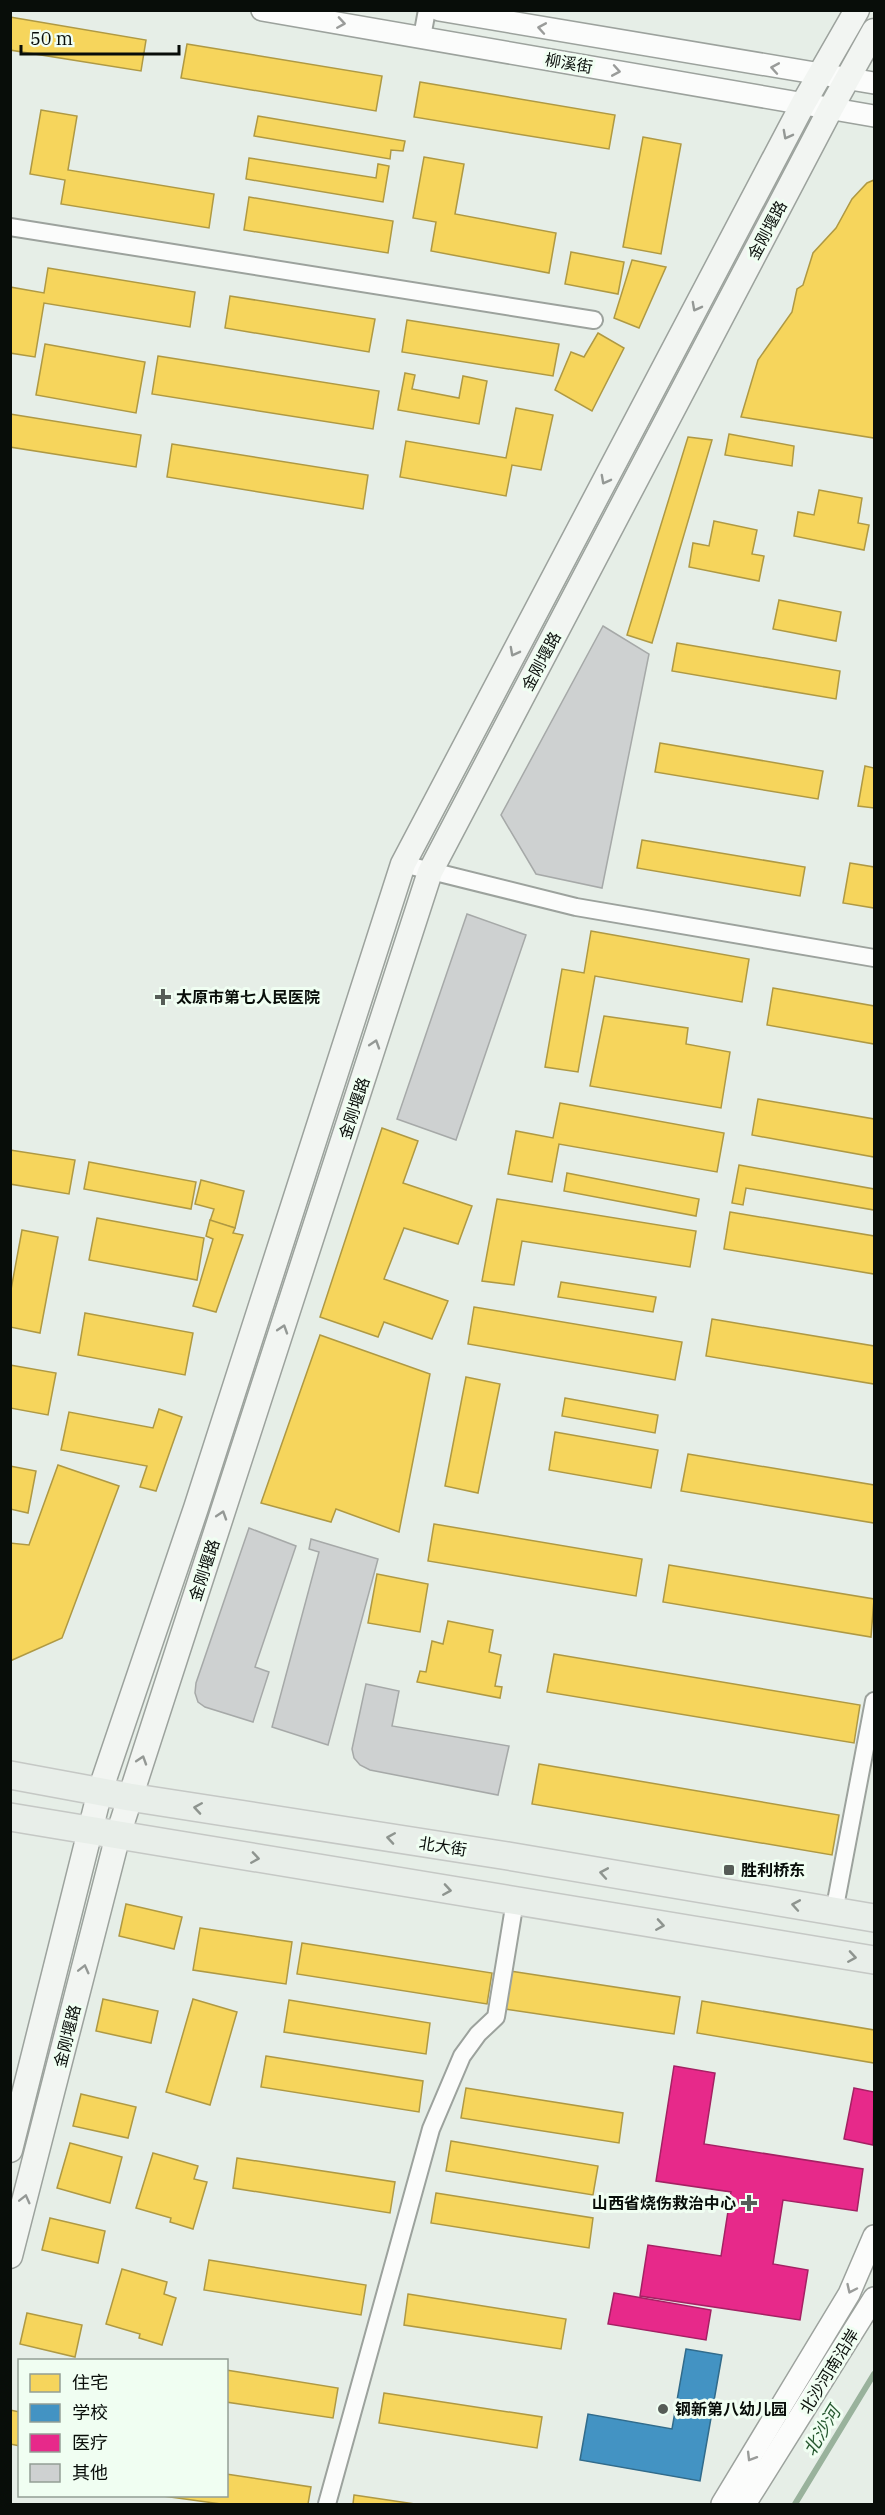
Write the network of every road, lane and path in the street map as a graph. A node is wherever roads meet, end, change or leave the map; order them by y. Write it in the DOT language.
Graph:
graph roads {
  1 [pos="262,10"];
  2 [pos="428,10"];
  3 [pos="439,10"];
  4 [pos="857,10"];
  5 [pos="874,31"];
  6 [pos="422,37"];
  7 [pos="820,75"];
  8 [pos="847,79"];
  9 [pos="874,83"];
  10 [pos="803,104"];
  11 [pos="831,108"];
  12 [pos="874,116"];
  13 [pos="10,227"];
  14 [pos="594,320"];
  15 [pos="403,864"];
  16 [pos="430,872"];
  17 [pos="874,958"];
  18 [pos="874,1701"];
  19 [pos="10,1775"];
  20 [pos="100,1791"];
  21 [pos="129,1797"];
  22 [pos="10,1817"];
  23 [pos="88,1832"];
  24 [pos="118,1835"];
  25 [pos="515,1901"];
  26 [pos="834,1912"];
  27 [pos="874,1918"];
  28 [pos="874,1960"];
  29 [pos="10,2150"];
  30 [pos="874,2236"];
  31 [pos="10,2256"];
  32 [pos="874,2298"];
  33 [pos="327,2505"];
  34 [pos="722,2505"];
  35 [pos="745,2505"];
  1 -- 6 [label="street, 柳溪街, one-way"];
  2 -- 6 [label="street"];
  7 -- 3 [label="street, 柳溪街, one-way"];
  4 -- 7 [label="main road"];
  5 -- 8 [label="main road, 金刚堰路"];
  6 -- 10 [label="street, 柳溪街, one-way"];
  7 -- 8 [label="street, 柳溪街"];
  7 -- 10 [label="main road"];
  8 -- 9 [label="street, 柳溪街"];
  8 -- 11 [label="main road, 金刚堰路"];
  10 -- 11 [label="street, 柳溪街"];
  10 -- 15 [label="main road, one-way"];
  11 -- 12 [label="street, 柳溪街"];
  11 -- 16 [label="main road, 金刚堰路"];
  13 -- 14 [label="street"];
  15 -- 16 [label="street"];
  15 -- 20 [label="main road"];
  16 -- 17 [label="street"];
  21 -- 16 [label="main road, 金刚堰路, one-way"];
  18 -- 26 [label="street"];
  19 -- 20 [label="main road, 北大街"];
  20 -- 21 [label="main road, 北大街"];
  20 -- 23 [label="main road"];
  21 -- 24 [label="main road, 金刚堰路"];
  26 -- 21 [label="main road, 北大街, one-way"];
  22 -- 23 [label="main road"];
  23 -- 24 [label="main road"];
  23 -- 29 [label="main road"];
  24 -- 25 [label="main road, one-way"];
  31 -- 24 [label="main road, 金刚堰路, one-way"];
  25 -- 28 [label="main road, one-way"];
  25 -- 33 [label="street"];
  26 -- 27 [label="main road, 北大街"];
  30 -- 34 [label="street, one-way"];
  32 -- 35 [label="street, 北沙河南沿岸"];
}
